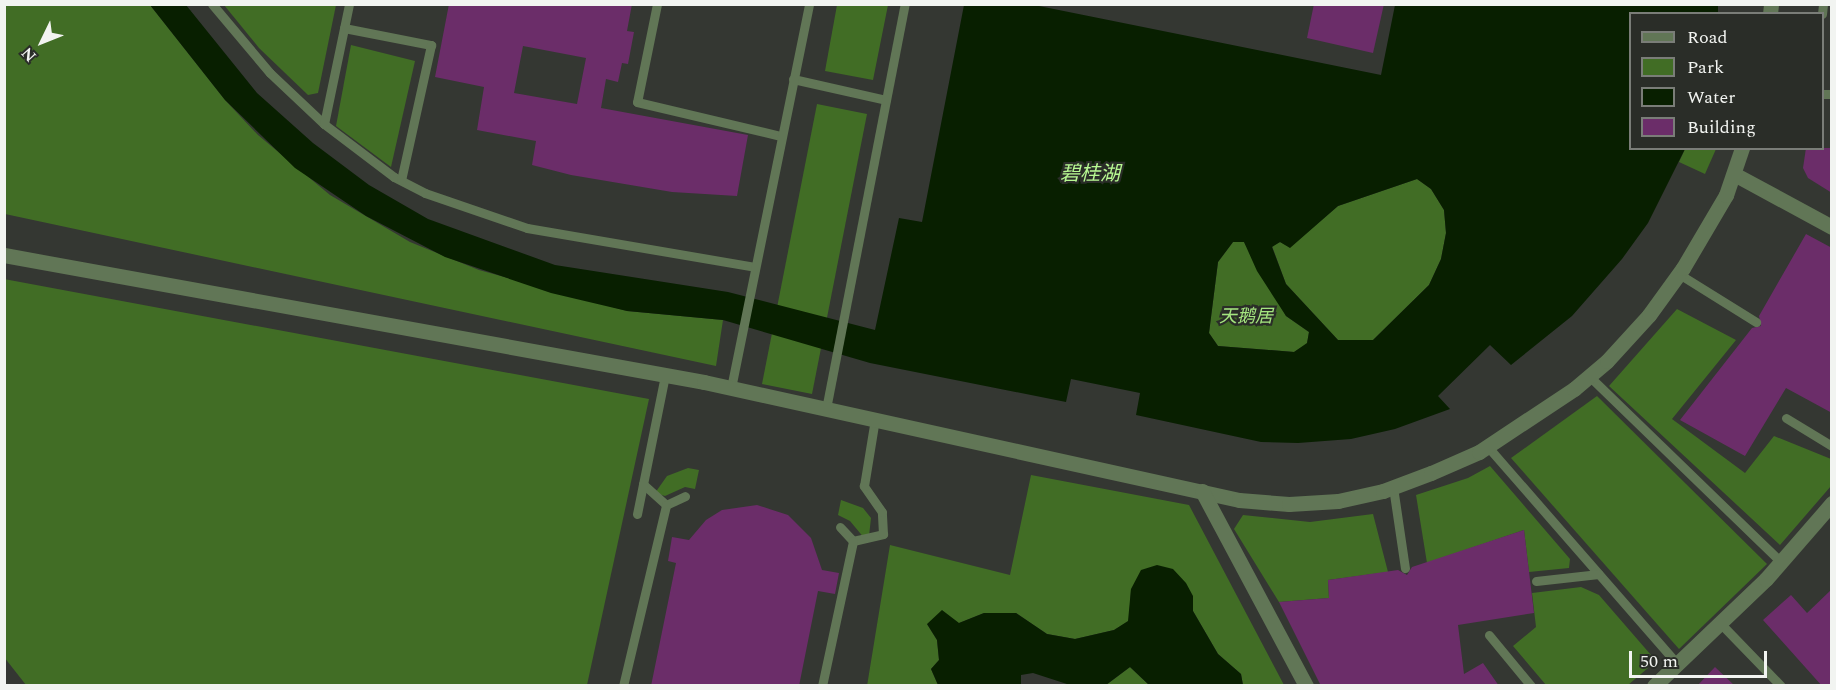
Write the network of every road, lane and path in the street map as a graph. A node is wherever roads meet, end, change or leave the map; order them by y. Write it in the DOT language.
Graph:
graph roads {
  1 [pos="212,4"];
  2 [pos="349,4"];
  3 [pos="657,4"];
  4 [pos="809,4"];
  5 [pos="904,4"];
  6 [pos="344,28"];
  7 [pos="794,79"];
  8 [pos="886,100"];
  9 [pos="324,124"];
  10 [pos="782,136"];
  11 [pos="1741,150"];
  12 [pos="1734,174"];
  13 [pos="401,180"];
  14 [pos="1832,228"];
  15 [pos="4,255"];
  16 [pos="755,267"];
  17 [pos="1679,274"];
  18 [pos="1756,322"];
  19 [pos="665,375"];
  20 [pos="1589,376"];
  21 [pos="731,388"];
  22 [pos="826,409"];
  23 [pos="1786,418"];
  24 [pos="875,419"];
  25 [pos="1832,446"];
  26 [pos="1488,447"];
  27 [pos="643,484"];
  28 [pos="1393,487"];
  29 [pos="1202,491"];
  30 [pos="685,496"];
  31 [pos="1832,503"];
  32 [pos="666,505"];
  33 [pos="637,514"];
  34 [pos="840,527"];
  35 [pos="854,541"];
  36 [pos="1781,562"];
  37 [pos="1405,568"];
  38 [pos="1599,574"];
  39 [pos="1536,580"];
  40 [pos="1721,624"];
  41 [pos="1489,635"];
  42 [pos="1677,664"];
  43 [pos="623,686"];
  44 [pos="822,686"];
  45 [pos="1306,686"];
  46 [pos="1531,686"];
  47 [pos="1654,686"];
  48 [pos="1781,686"];
  1 -- 9 [label="lane"];
  2 -- 6 [label="lane"];
  3 -- 10 [label="lane"];
  4 -- 7 [label="lane"];
  5 -- 8 [label="lane"];
  6 -- 9 [label="lane"];
  6 -- 13 [label="lane"];
  7 -- 8 [label="lane"];
  7 -- 10 [label="lane"];
  8 -- 22 [label="lane"];
  9 -- 13 [label="lane"];
  10 -- 16 [label="lane"];
  11 -- 12 [label="street"];
  12 -- 14 [label="street"];
  12 -- 17 [label="street"];
  13 -- 16 [label="lane"];
  15 -- 19 [label="street"];
  16 -- 21 [label="lane"];
  17 -- 18 [label="lane"];
  17 -- 20 [label="street"];
  19 -- 21 [label="street"];
  19 -- 27 [label="lane"];
  20 -- 26 [label="street"];
  20 -- 36 [label="lane"];
  21 -- 22 [label="street"];
  22 -- 24 [label="street"];
  23 -- 25 [label="lane"];
  24 -- 29 [label="street"];
  24 -- 35 [label="lane"];
  26 -- 28 [label="street"];
  26 -- 38 [label="lane"];
  27 -- 32 [label="lane"];
  27 -- 33 [label="lane"];
  28 -- 29 [label="street"];
  28 -- 37 [label="lane"];
  29 -- 45 [label="street"];
  30 -- 32 [label="lane"];
  31 -- 36 [label="street"];
  32 -- 43 [label="lane"];
  34 -- 35 [label="lane"];
  35 -- 44 [label="lane"];
  36 -- 40 [label="street"];
  38 -- 39 [label="lane"];
  38 -- 42 [label="lane"];
  40 -- 42 [label="street"];
  40 -- 48 [label="lane"];
  41 -- 46 [label="lane"];
  42 -- 47 [label="street"];
}
